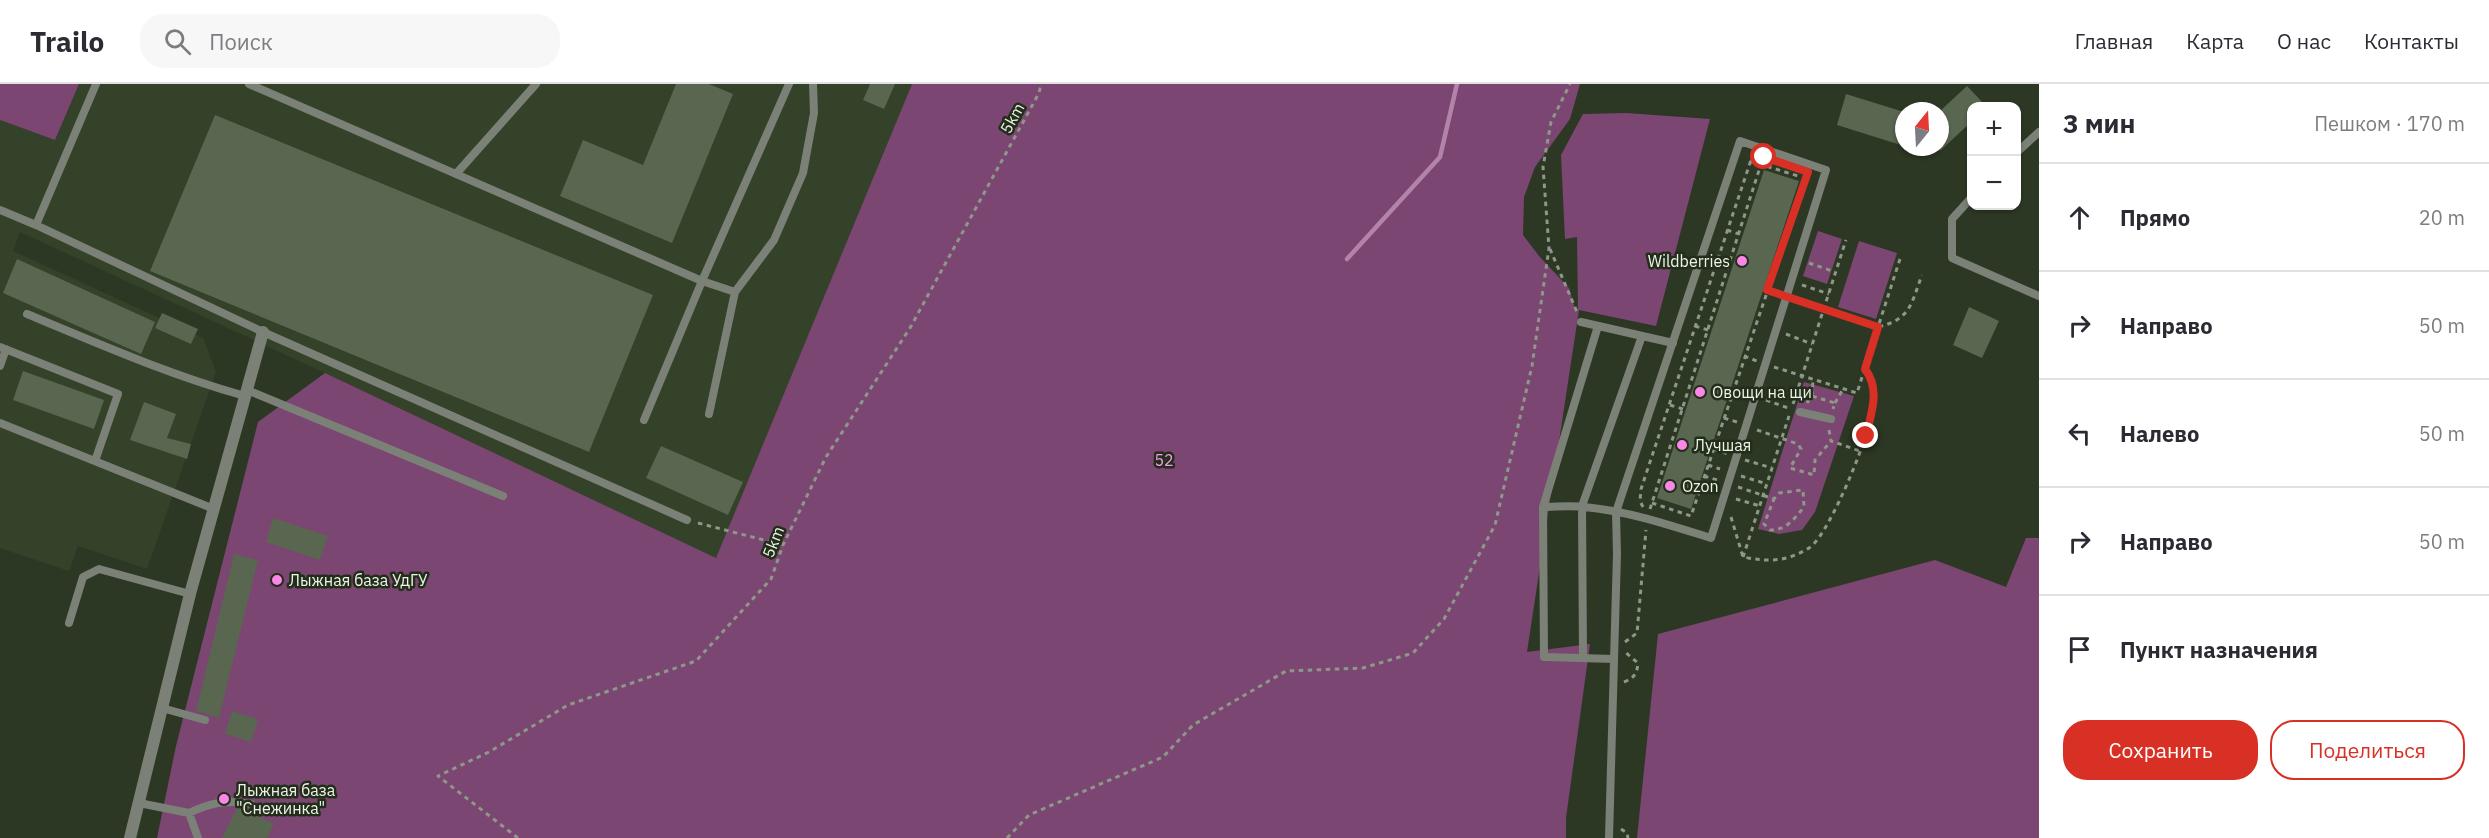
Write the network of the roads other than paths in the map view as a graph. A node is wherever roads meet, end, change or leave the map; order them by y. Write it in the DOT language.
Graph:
graph roads {
  1 [pos="96,84"];
  2 [pos="249,84"];
  3 [pos="536,84"];
  4 [pos="789,84"];
  5 [pos="813,84"];
  6 [pos="2039,132"];
  7 [pos="2021,148"];
  8 [pos="456,174"];
  9 [pos="1967,202"];
  10 [pos="0,210"];
  11 [pos="36,225"];
  12 [pos="702,281"];
  13 [pos="735,292"];
  14 [pos="2039,296"];
  15 [pos="27,314"];
  16 [pos="1581,322"];
  17 [pos="1598,326"];
  18 [pos="263,332"];
  19 [pos="1642,336"];
  20 [pos="1673,343"];
  21 [pos="3,348"];
  22 [pos="0,366"];
  23 [pos="246,393"];
  24 [pos="1800,412"];
  25 [pos="709,414"];
  26 [pos="1831,419"];
  27 [pos="644,420"];
  28 [pos="0,423"];
  29 [pos="95,461"];
  30 [pos="503,496"];
  31 [pos="1582,506"];
  32 [pos="1543,507"];
  33 [pos="214,509"];
  34 [pos="1616,512"];
  35 [pos="687,520"];
  36 [pos="190,594"];
  37 [pos="69,623"];
  38 [pos="1584,657"];
  39 [pos="1617,660"];
  40 [pos="162,708"];
  41 [pos="205,720"];
  42 [pos="139,803"];
  43 [pos="251,804"];
  44 [pos="189,813"];
  45 [pos="130,838"];
  46 [pos="198,838"];
  47 [pos="1609,838"];
  1 -- 11 [label="lane"];
  2 -- 8 [label="lane"];
  3 -- 8 [label="lane"];
  4 -- 12 [label="lane"];
  5 -- 13 [label="lane"];
  6 -- 7 [label="lane"];
  8 -- 12 [label="lane"];
  9 -- 14 [label="lane"];
  10 -- 11 [label="lane"];
  11 -- 18 [label="lane"];
  12 -- 13 [label="lane"];
  12 -- 27 [label="lane"];
  13 -- 25 [label="lane"];
  15 -- 23 [label="lane"];
  16 -- 17 [label="lane"];
  17 -- 19 [label="lane"];
  17 -- 32 [label="lane"];
  18 -- 23 [label="street"];
  18 -- 35 [label="lane"];
  19 -- 20 [label="lane"];
  19 -- 31 [label="lane"];
  20 -- 34 [label="lane"];
  20 -- 34 [label="lane"];
  21 -- 22 [label="lane"];
  21 -- 29 [label="lane"];
  23 -- 30 [label="lane"];
  23 -- 33 [label="street"];
  24 -- 26 [label="lane"];
  28 -- 29 [label="lane"];
  29 -- 33 [label="lane"];
  31 -- 32 [label="lane"];
  31 -- 34 [label="lane"];
  31 -- 38 [label="lane"];
  32 -- 38 [label="lane"];
  33 -- 36 [label="street"];
  34 -- 39 [label="lane"];
  36 -- 37 [label="lane"];
  36 -- 40 [label="street"];
  38 -- 39 [label="lane"];
  39 -- 47 [label="lane"];
  40 -- 41 [label="lane"];
  40 -- 42 [label="street"];
  42 -- 44 [label="lane"];
  42 -- 45 [label="street"];
  43 -- 44 [label="lane"];
  44 -- 46 [label="lane"];
}
